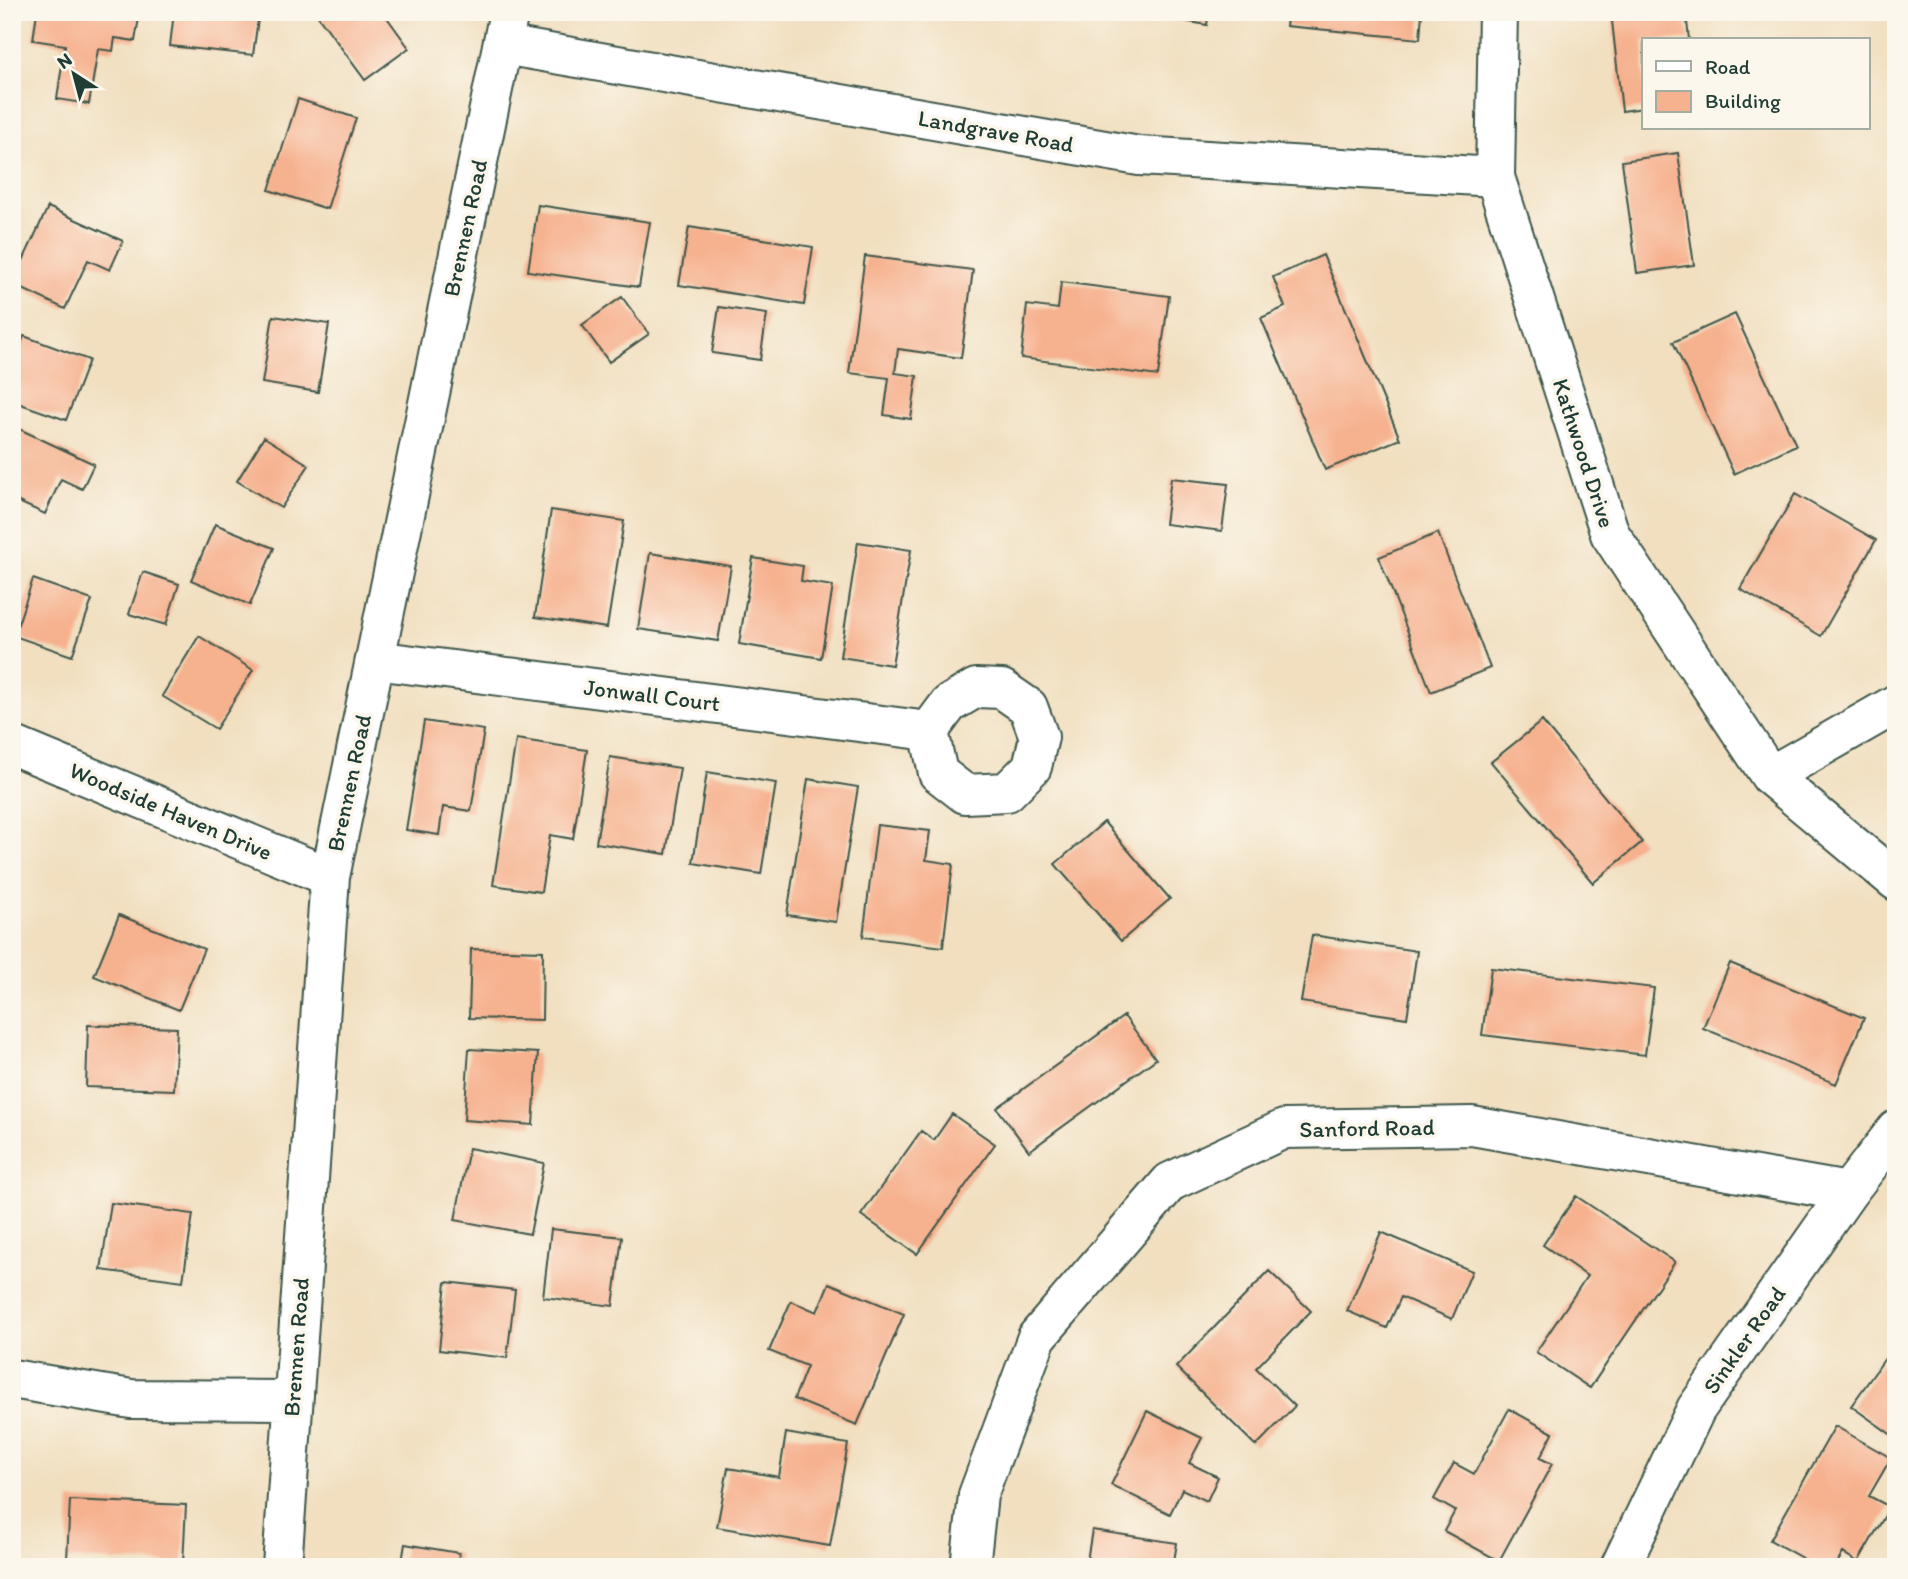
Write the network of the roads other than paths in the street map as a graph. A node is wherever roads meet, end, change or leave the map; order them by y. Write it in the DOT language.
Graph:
graph roads {
  1 [pos="1498,12"];
  2 [pos="506,29"];
  3 [pos="1494,177"];
  4 [pos="375,660"];
  5 [pos="1896,704"];
  6 [pos="929,731"];
  7 [pos="12,745"];
  8 [pos="1770,776"];
  9 [pos="330,877"];
  10 [pos="1896,881"];
  11 [pos="1896,1130"];
  12 [pos="1848,1192"];
  13 [pos="12,1379"];
  14 [pos="292,1400"];
  15 [pos="282,1567"];
  16 [pos="970,1567"];
  17 [pos="1620,1567"];
  1 -- 3 [label="street, Kathwood Drive"];
  2 -- 3 [label="street, Landgrave Road"];
  2 -- 4 [label="street, Brennen Road"];
  3 -- 8 [label="street, Kathwood Drive"];
  4 -- 6 [label="street, Jonwall Court"];
  4 -- 9 [label="street, Brennen Road"];
  5 -- 8 [label="street"];
  7 -- 9 [label="street, Woodside Haven Drive"];
  8 -- 10 [label="street, Kathwood Drive"];
  9 -- 14 [label="street, Brennen Road"];
  11 -- 12 [label="street, Sinkler Road"];
  12 -- 16 [label="street, Sanford Road"];
  12 -- 17 [label="street, Sinkler Road"];
  13 -- 14 [label="street"];
  14 -- 15 [label="street, Brennen Road"];
}
